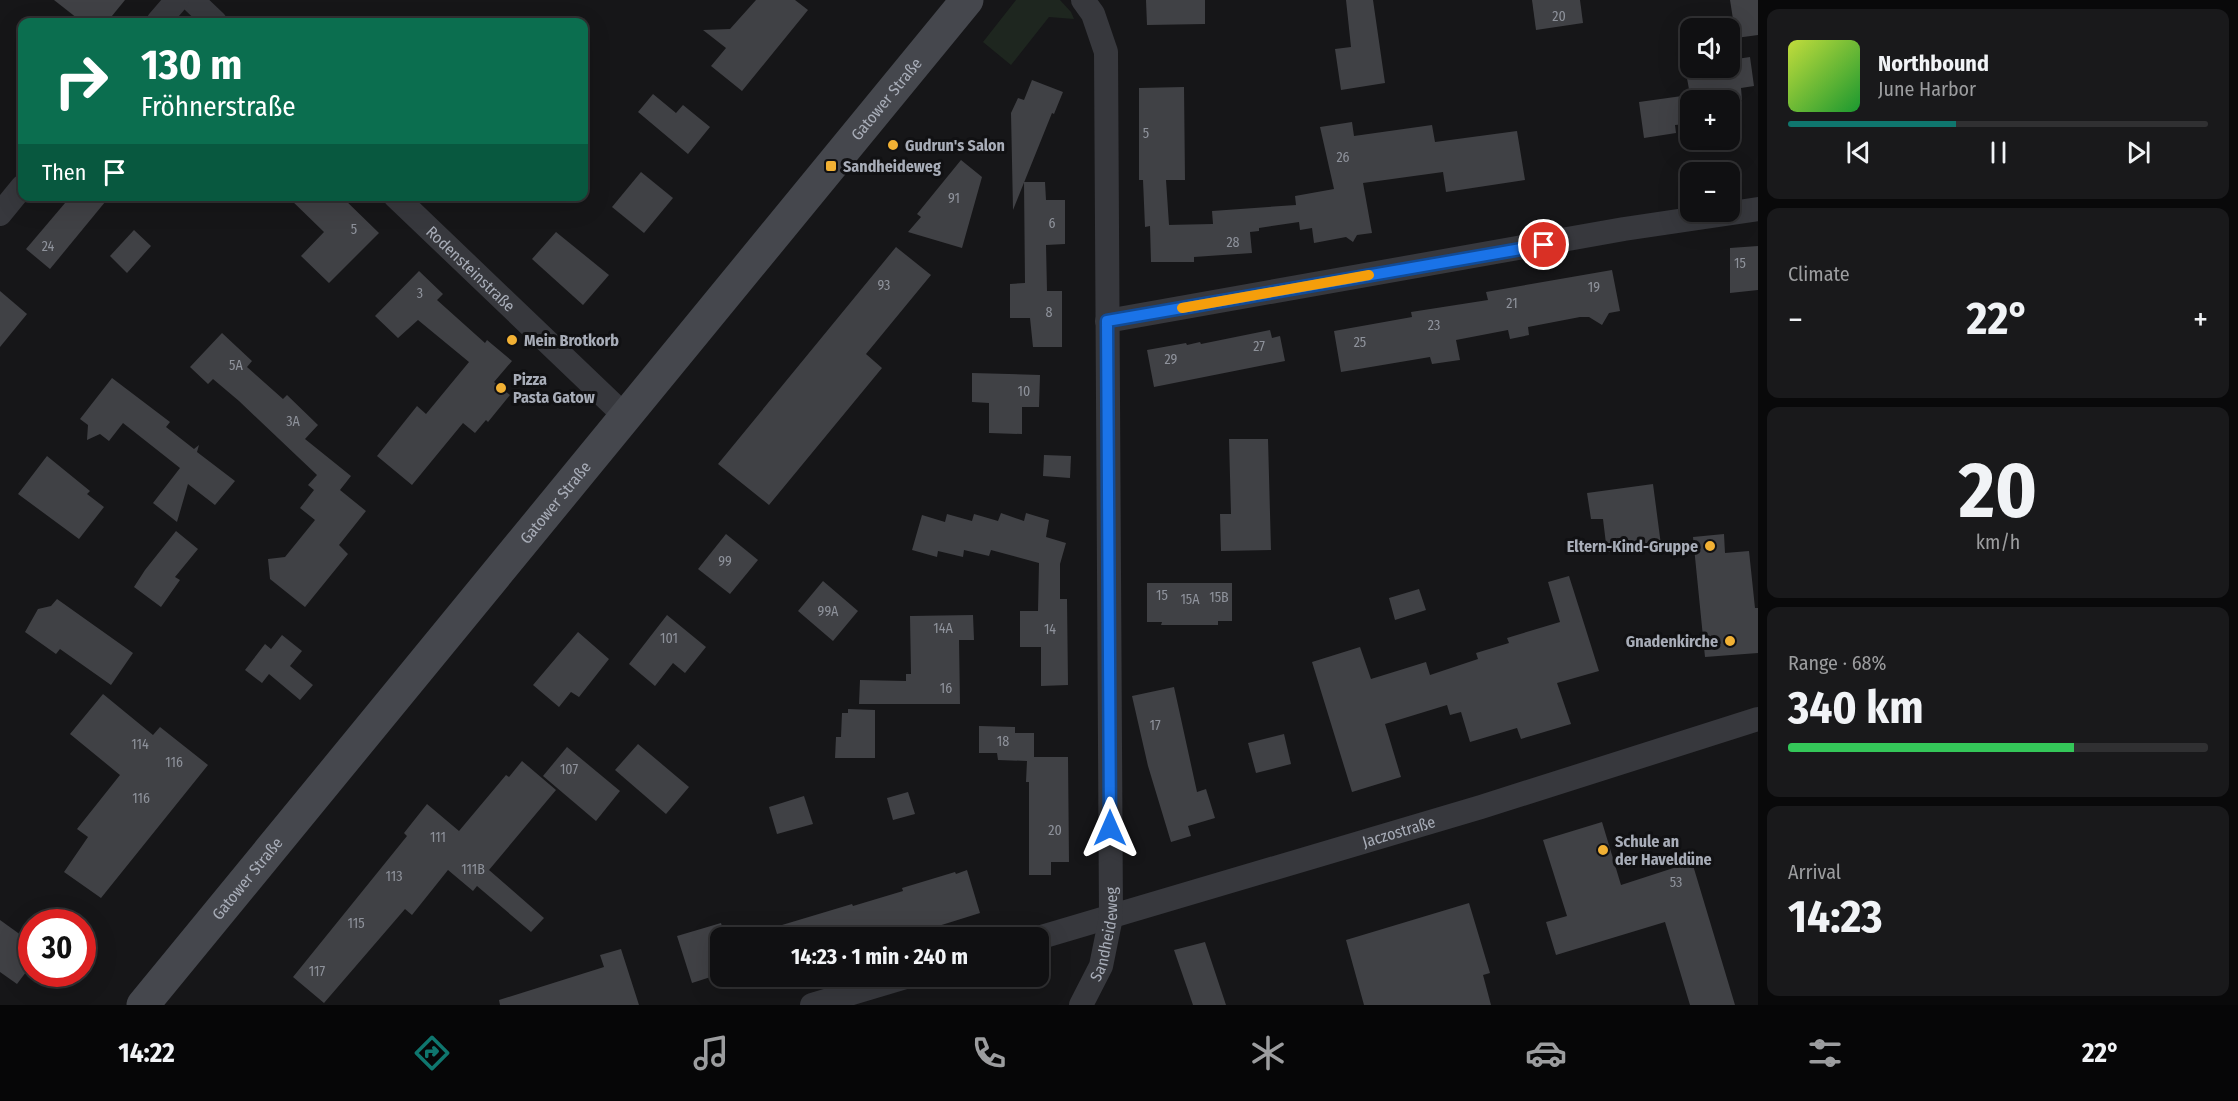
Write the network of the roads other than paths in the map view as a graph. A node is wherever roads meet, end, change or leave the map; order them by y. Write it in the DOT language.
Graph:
graph roads {
  1 [pos="177,0"];
  2 [pos="192,0"];
  3 [pos="967,0"];
  4 [pos="1083,0"];
  5 [pos="161,18"];
  6 [pos="211,18"];
  7 [pos="18,192"];
  8 [pos="400,201"];
  9 [pos="1758,208"];
  10 [pos="0,214"];
  11 [pos="1107,321"];
  12 [pos="625,416"];
  13 [pos="1758,719"];
  14 [pos="1111,917"];
  15 [pos="1049,935"];
  16 [pos="872,987"];
  17 [pos="143,1005"];
  18 [pos="812,1005"];
  19 [pos="1081,1005"];
  1 -- 5 [label="street"];
  2 -- 6 [label="street"];
  3 -- 12 [label="main road, Gatower Straße"];
  4 -- 11 [label="street, Sandheideweg"];
  7 -- 10 [label="street"];
  8 -- 12 [label="street, Rodensteinstraße"];
  9 -- 11 [label="street"];
  11 -- 14 [label="street, Sandheideweg"];
  12 -- 17 [label="main road, Gatower Straße"];
  13 -- 14 [label="street, Jaczostraße"];
  14 -- 15 [label="street, Jaczostraße"];
  14 -- 19 [label="street, Sandheideweg"];
  16 -- 18 [label="street"];
}
